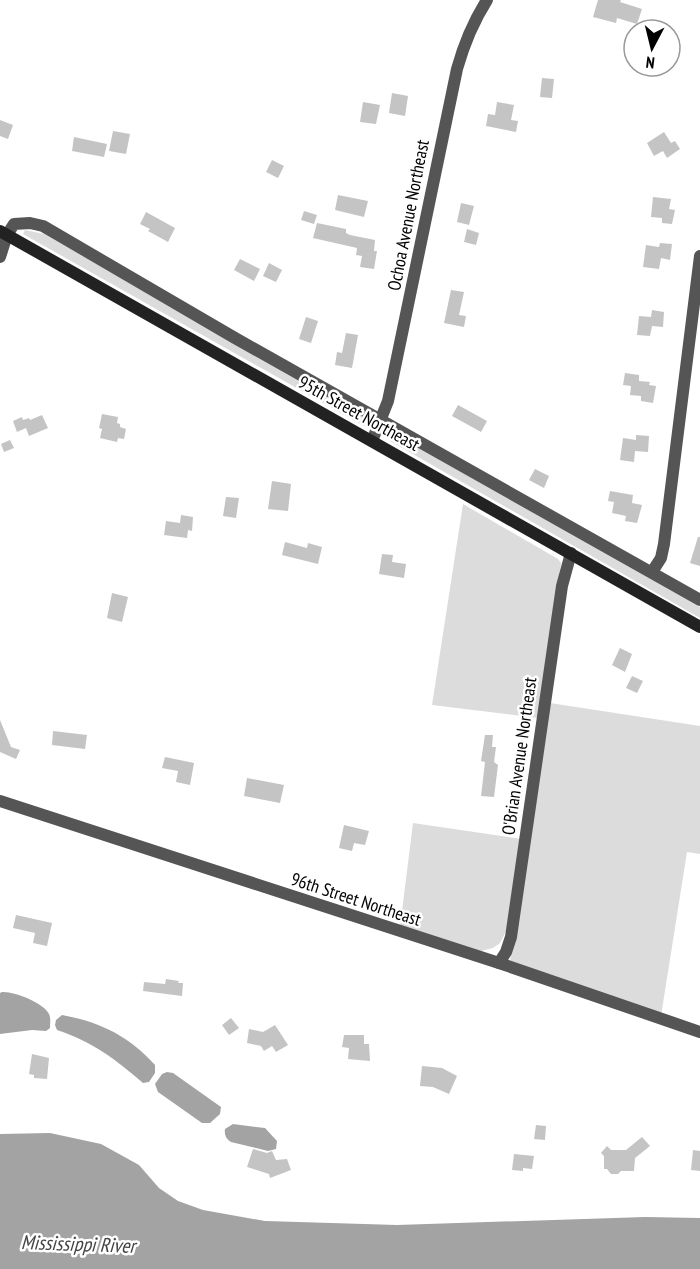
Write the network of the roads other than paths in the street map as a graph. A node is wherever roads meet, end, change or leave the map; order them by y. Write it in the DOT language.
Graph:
graph roads {
  1 [pos="487,0"];
  2 [pos="4,233"];
  3 [pos="700,255"];
  4 [pos="0,257"];
  5 [pos="381,420"];
  6 [pos="372,441"];
  7 [pos="571,553"];
  8 [pos="652,572"];
  9 [pos="700,600"];
  10 [pos="700,627"];
  11 [pos="0,801"];
  12 [pos="499,963"];
  13 [pos="700,1032"];
  1 -- 5 [label="street, Ochoa Avenue Northeast"];
  2 -- 4 [label="street"];
  2 -- 5 [label="street"];
  2 -- 6 [label="main road, 95th Street Northeast"];
  3 -- 8 [label="street"];
  5 -- 6 [label="street, Ochoa Avenue Northeast"];
  5 -- 8 [label="street"];
  6 -- 7 [label="main road, 95th Street Northeast"];
  7 -- 10 [label="main road, 95th Street Northeast"];
  7 -- 12 [label="street, O'Brian Avenue Northeast"];
  8 -- 9 [label="street"];
  11 -- 12 [label="street, 96th Street Northeast"];
  12 -- 13 [label="street, 96th Street Northeast"];
}
